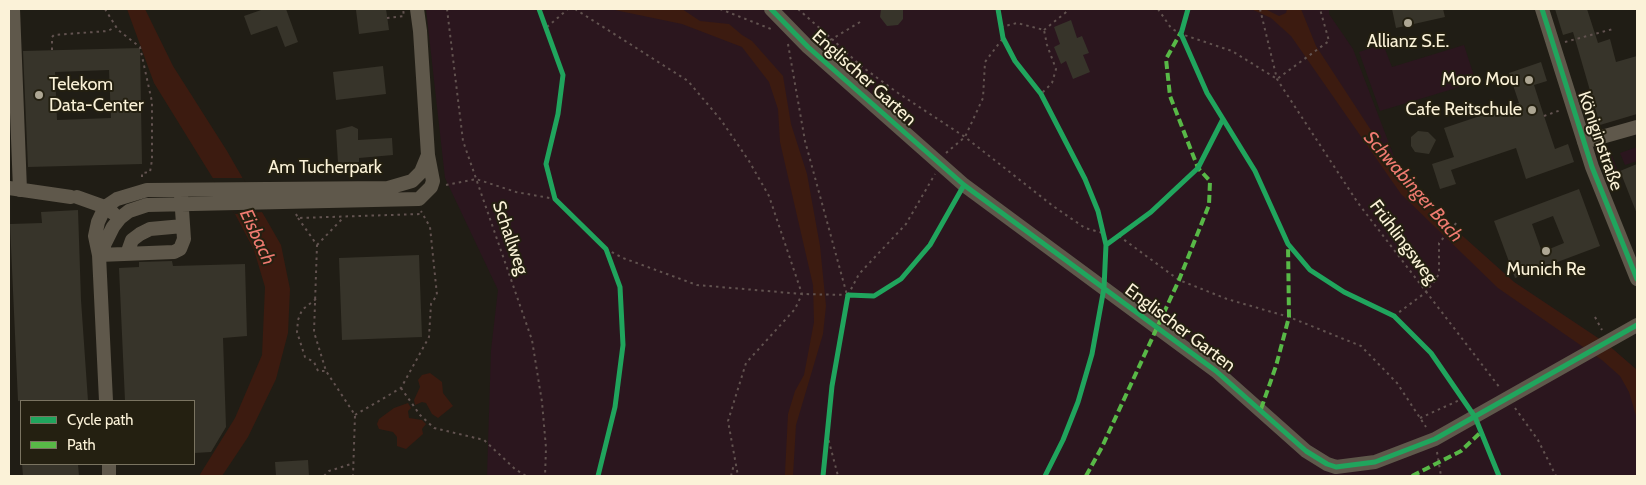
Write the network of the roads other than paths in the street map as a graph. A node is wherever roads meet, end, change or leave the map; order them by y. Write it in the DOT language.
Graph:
graph roads {
  1 [pos="13,9"];
  2 [pos="417,9"];
  3 [pos="771,9"];
  4 [pos="1542,9"];
  5 [pos="1637,127"];
  6 [pos="1584,142"];
  7 [pos="428,155"];
  8 [pos="14,189"];
  9 [pos="181,189"];
  10 [pos="182,204"];
  11 [pos="105,208"];
  12 [pos="120,218"];
  13 [pos="184,226"];
  14 [pos="128,254"];
  15 [pos="99,255"];
  16 [pos="1637,279"];
  17 [pos="1637,325"];
  18 [pos="106,400"];
  1 -- 8 [label="street"];
  2 -- 7 [label="street"];
  3 -- 17 [label="street, Englischer Garten"];
  4 -- 6 [label="street, Königinstraße"];
  5 -- 6 [label="street"];
  6 -- 16 [label="street, Königinstraße"];
  7 -- 9 [label="street, Am Tucherpark"];
  7 -- 10 [label="street, Am Tucherpark"];
  8 -- 11 [label="street"];
  9 -- 10 [label="street"];
  9 -- 11 [label="street, Am Tucherpark"];
  10 -- 12 [label="street, Am Tucherpark"];
  10 -- 13 [label="street"];
  11 -- 12 [label="street"];
  11 -- 15 [label="street"];
  12 -- 15 [label="street"];
  13 -- 14 [label="street"];
  13 -- 14 [label="street"];
  14 -- 15 [label="street"];
  15 -- 18 [label="street"];
}
